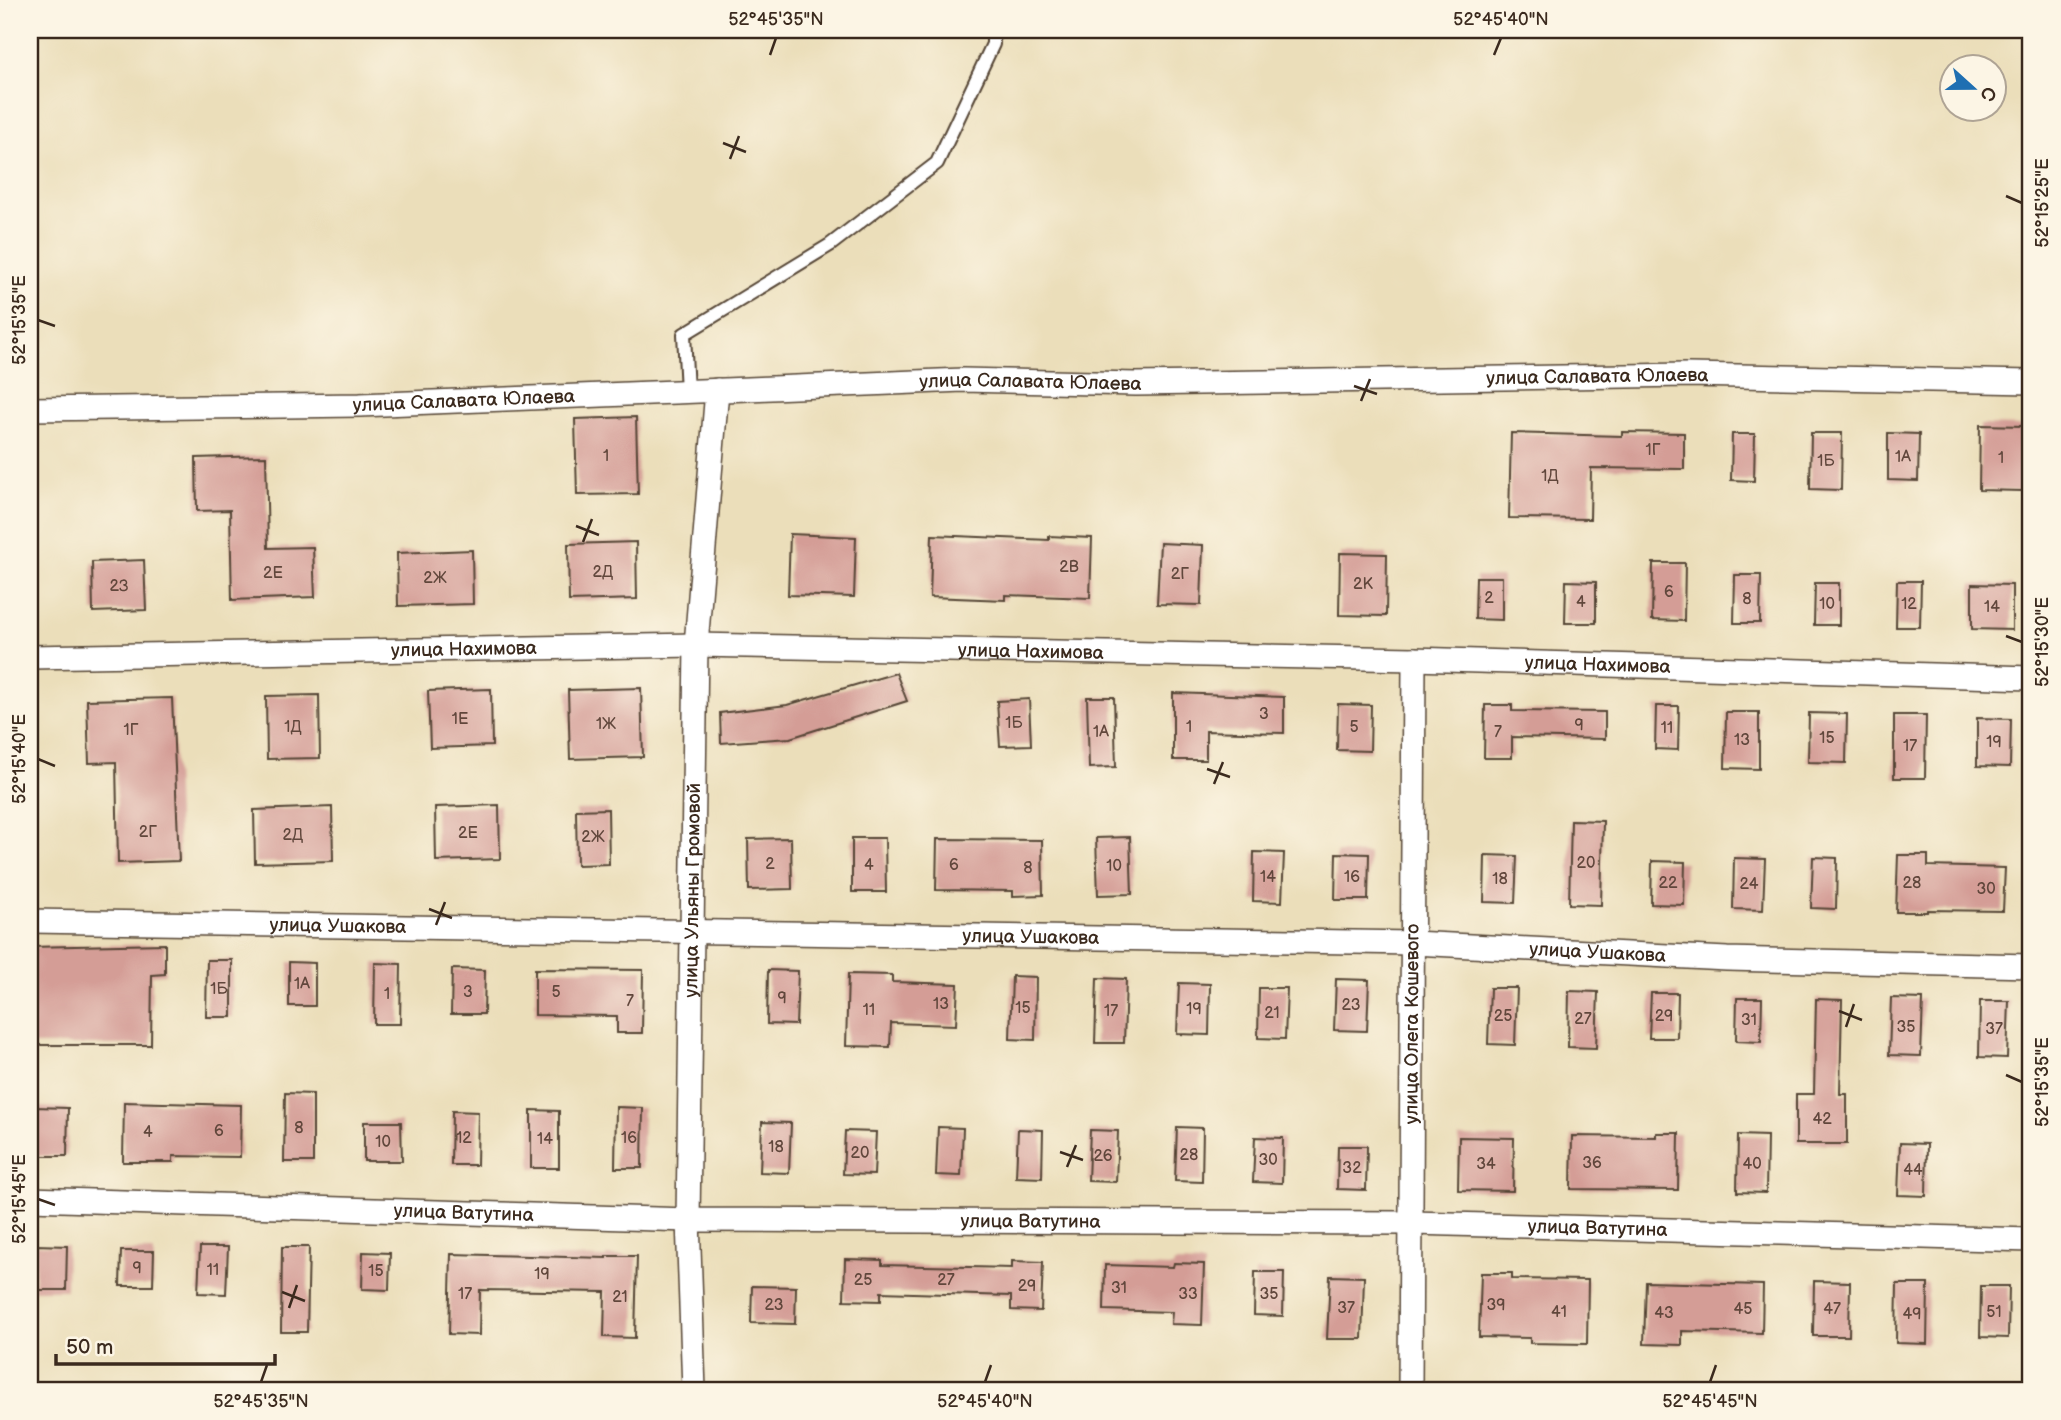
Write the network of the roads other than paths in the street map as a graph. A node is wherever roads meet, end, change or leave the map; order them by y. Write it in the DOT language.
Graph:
graph roads {
  1 [pos="993,30"];
  2 [pos="2031,382"];
  3 [pos="717,390"];
  4 [pos="687,391"];
  5 [pos="30,410"];
  6 [pos="696,645"];
  7 [pos="30,657"];
  8 [pos="1414,659"];
  9 [pos="2031,678"];
  10 [pos="30,920"];
  11 [pos="692,931"];
  12 [pos="1413,943"];
  13 [pos="2031,966"];
  14 [pos="30,1199"];
  15 [pos="688,1220"];
  16 [pos="1412,1223"];
  17 [pos="2031,1240"];
  18 [pos="694,1390"];
  19 [pos="1410,1390"];
  1 -- 4 [label="lane"];
  2 -- 3 [label="street, улица Салавата Юлаева"];
  3 -- 4 [label="street, улица Салавата Юлаева"];
  3 -- 6 [label="street, улица Ульяны Громовой"];
  4 -- 5 [label="street, улица Салавата Юлаева"];
  6 -- 7 [label="street, улица Нахимова"];
  6 -- 8 [label="street, улица Нахимова"];
  6 -- 11 [label="street, улица Ульяны Громовой"];
  8 -- 9 [label="street, улица Нахимова"];
  8 -- 12 [label="street, улица Олега Кошевого"];
  10 -- 11 [label="street, улица Ушакова"];
  11 -- 12 [label="street, улица Ушакова"];
  11 -- 15 [label="street, улица Ульяны Громовой"];
  12 -- 13 [label="street, улица Ушакова"];
  12 -- 16 [label="street, улица Олега Кошевого"];
  14 -- 15 [label="street, улица Ватутина"];
  15 -- 16 [label="street, улица Ватутина"];
  15 -- 18 [label="street, улица Ульяны Громовой"];
  16 -- 17 [label="street, улица Ватутина"];
  16 -- 19 [label="street, улица Олега Кошевого"];
}
